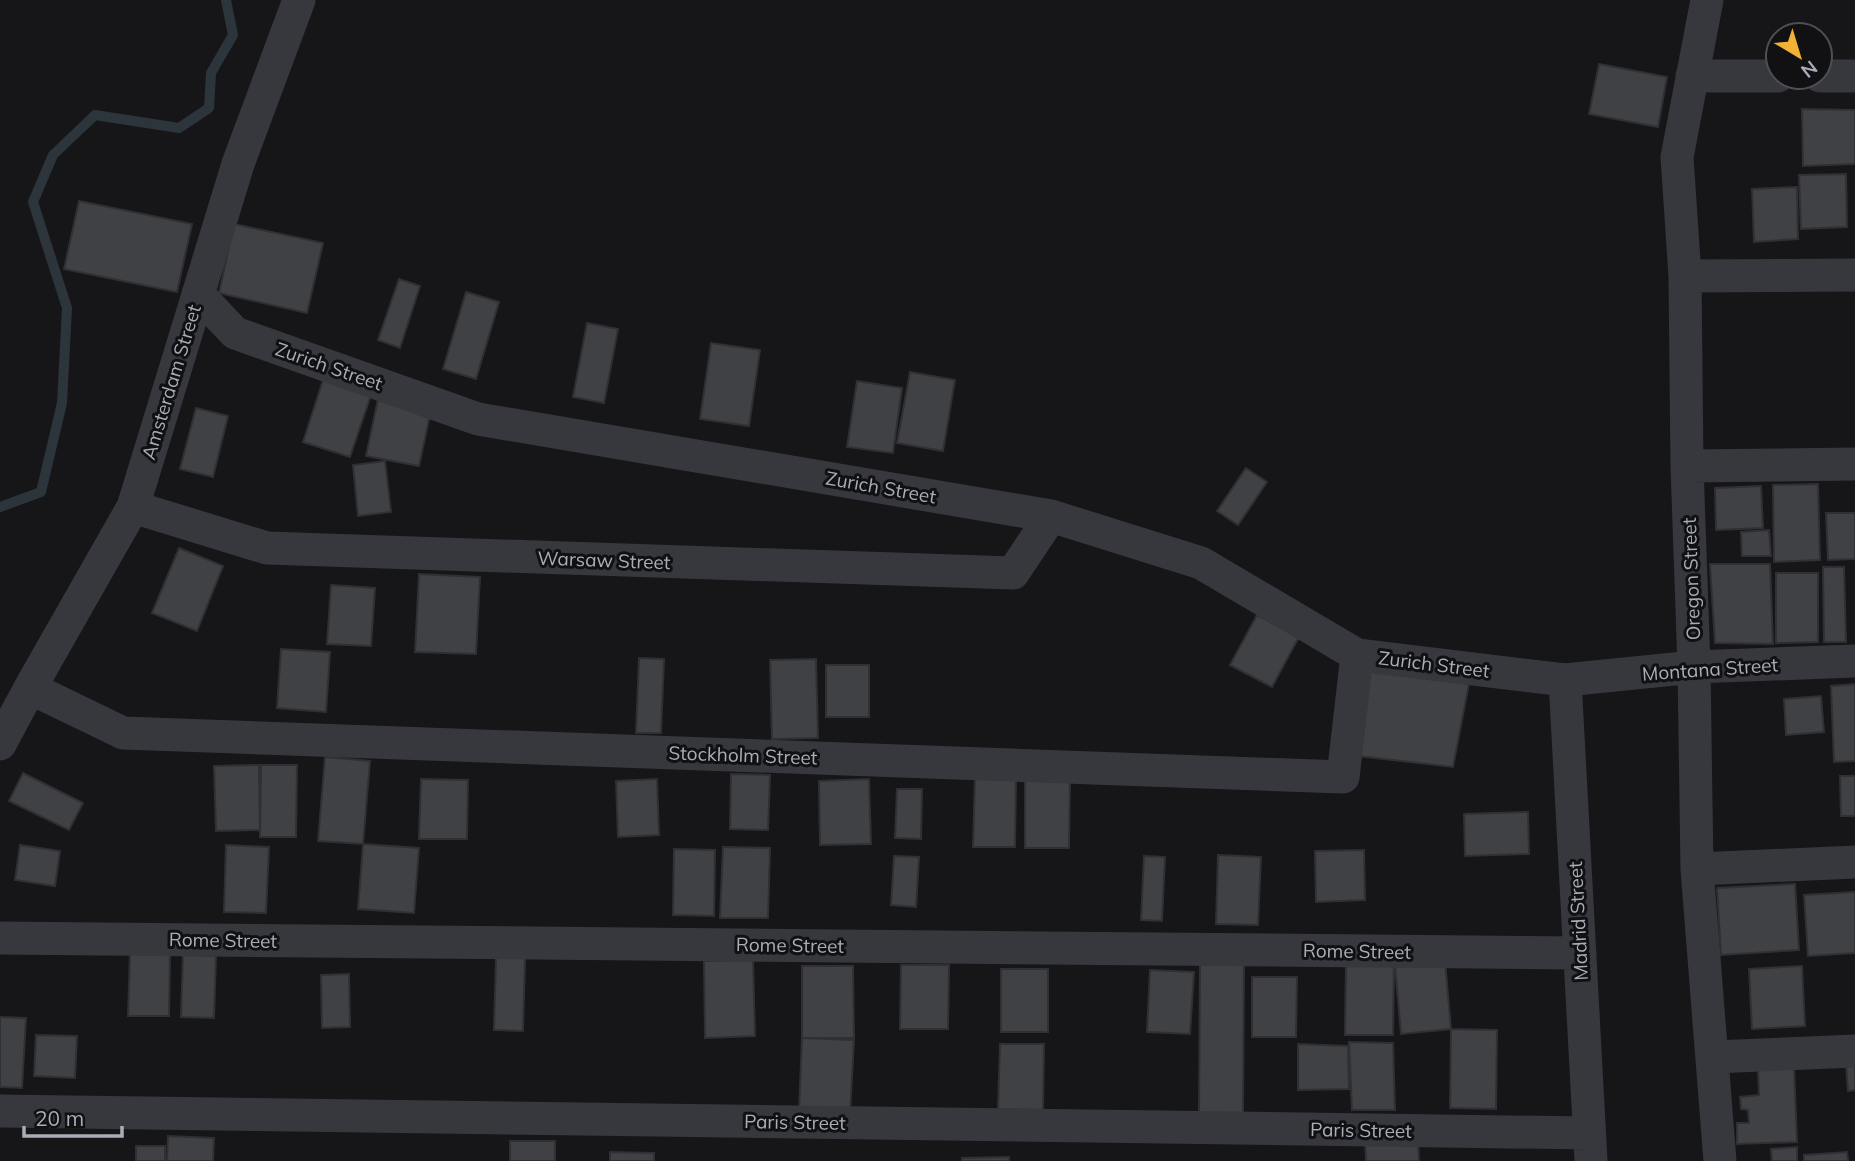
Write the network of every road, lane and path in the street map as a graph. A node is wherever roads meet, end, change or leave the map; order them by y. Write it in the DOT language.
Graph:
graph roads {
  1 [pos="299,0"];
  2 [pos="1707,0"];
  3 [pos="1692,76"];
  4 [pos="1764,76"];
  5 [pos="1834,76"];
  6 [pos="1855,76"];
  7 [pos="1855,275"];
  8 [pos="1685,276"];
  9 [pos="198,294"];
  10 [pos="1855,464"];
  11 [pos="1687,466"];
  12 [pos="134,507"];
  13 [pos="1051,516"];
  14 [pos="1357,655"];
  15 [pos="1855,662"];
  16 [pos="1693,667"];
  17 [pos="1565,680"];
  18 [pos="30,688"];
  19 [pos="0,744"];
  20 [pos="1855,862"];
  21 [pos="1697,869"];
  22 [pos="0,938"];
  23 [pos="1580,953"];
  24 [pos="1855,1051"];
  25 [pos="1713,1057"];
  26 [pos="0,1111"];
  27 [pos="1590,1147"];
  28 [pos="1720,1161"];
  1 -- 9 [label="street, Amsterdam Street"];
  2 -- 3 [label="street, Oregon Street"];
  3 -- 4 [label="street"];
  3 -- 8 [label="street, Oregon Street"];
  5 -- 6 [label="street"];
  7 -- 8 [label="street"];
  8 -- 11 [label="street, Oregon Street"];
  9 -- 12 [label="street, Amsterdam Street"];
  9 -- 13 [label="street, Zurich Street"];
  10 -- 11 [label="street"];
  11 -- 16 [label="street, Oregon Street"];
  12 -- 13 [label="street, Warsaw Street"];
  12 -- 18 [label="street, Amsterdam Street"];
  13 -- 14 [label="street, Zurich Street"];
  14 -- 17 [label="street, Zurich Street"];
  14 -- 18 [label="street, Stockholm Street"];
  15 -- 16 [label="street, Montana Street"];
  16 -- 17 [label="street, Montana Street"];
  16 -- 21 [label="street, Oregon Street"];
  17 -- 23 [label="street, Madrid Street"];
  18 -- 19 [label="street, Amsterdam Street"];
  20 -- 21 [label="street"];
  21 -- 25 [label="street, Oregon Street"];
  22 -- 23 [label="street, Rome Street"];
  23 -- 27 [label="street, Madrid Street"];
  24 -- 25 [label="street"];
  25 -- 28 [label="street, Oregon Street"];
  26 -- 27 [label="street, Paris Street"];
}
